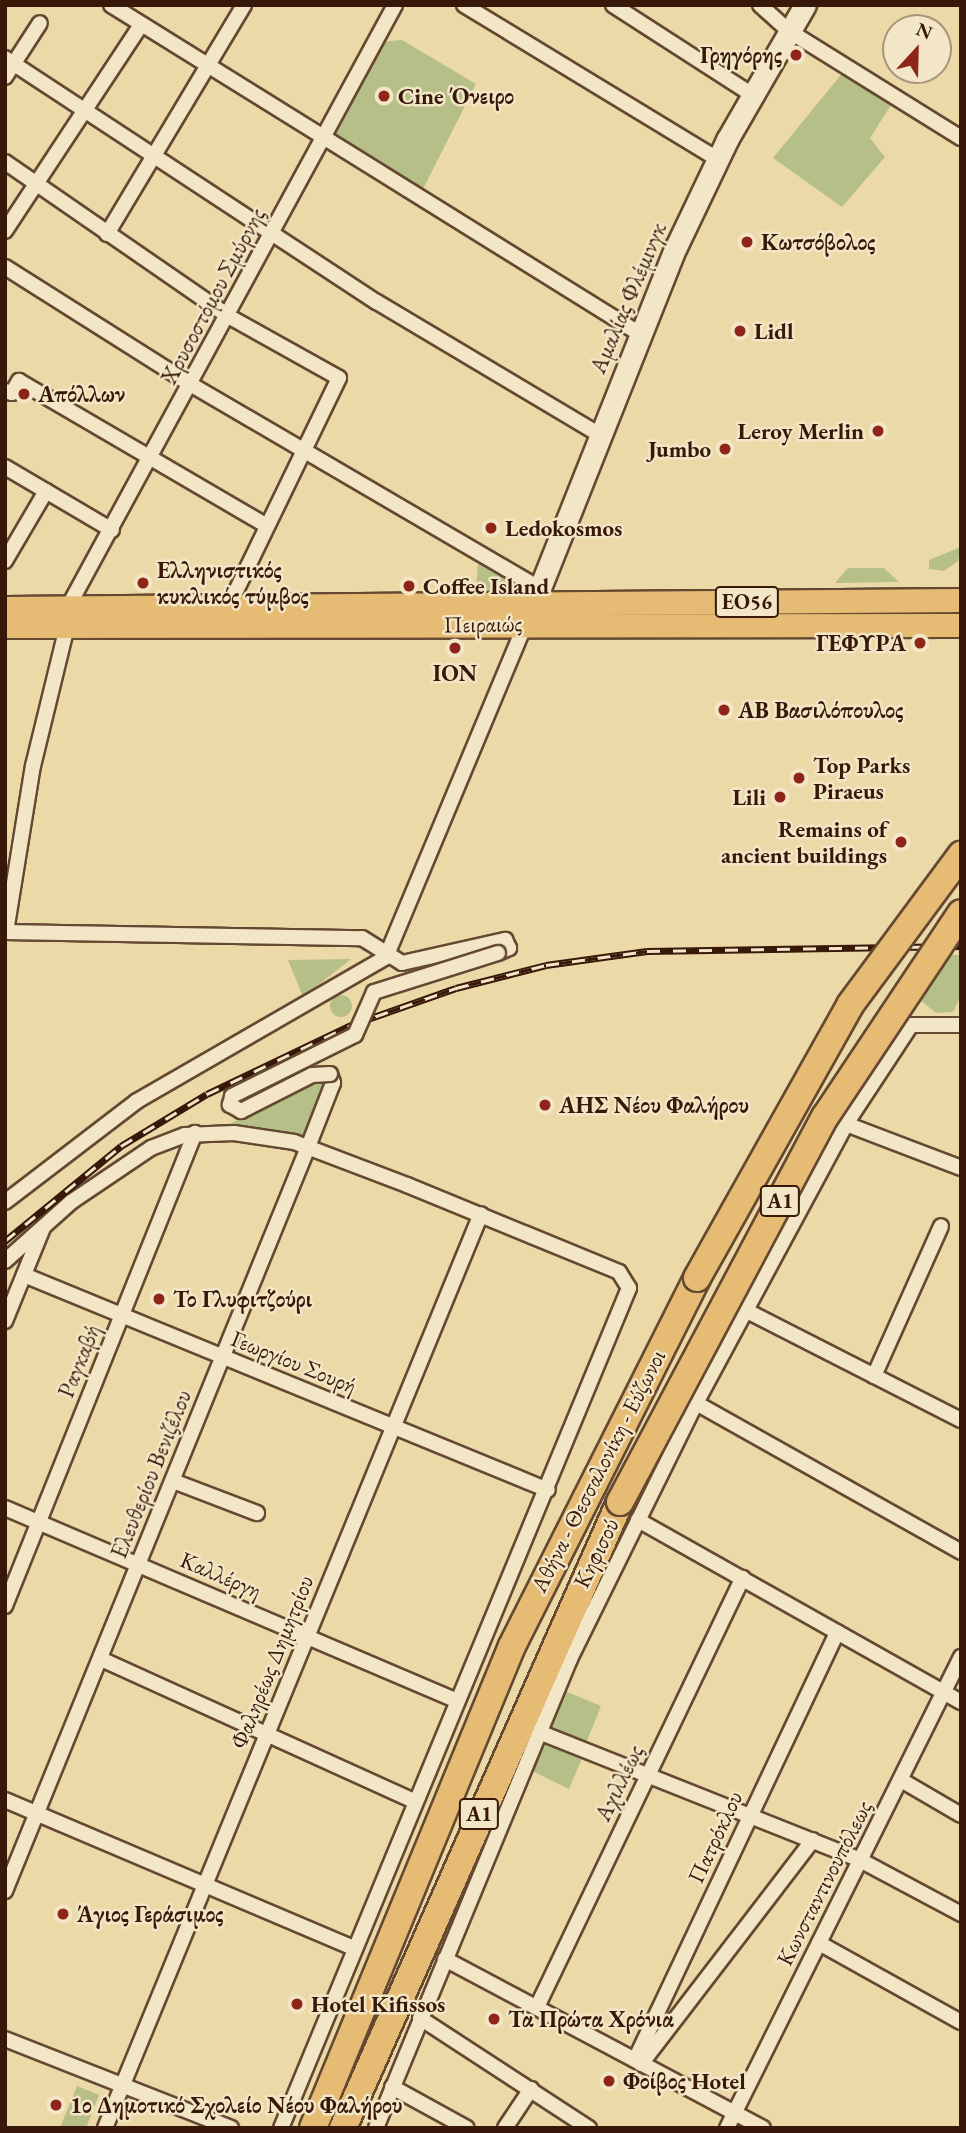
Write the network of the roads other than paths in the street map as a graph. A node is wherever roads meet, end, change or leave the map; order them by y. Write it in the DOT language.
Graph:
graph roads {
  1 [pos="111,5"];
  2 [pos="244,5"];
  3 [pos="395,5"];
  4 [pos="464,5"];
  5 [pos="613,5"];
  6 [pos="760,5"];
  7 [pos="805,5"];
  8 [pos="40,23"];
  9 [pos="141,25"];
  10 [pos="789,31"];
  11 [pos="8,66"];
  12 [pos="208,67"];
  13 [pos="751,94"];
  14 [pos="86,111"];
  15 [pos="961,138"];
  16 [pos="323,140"];
  17 [pos="154,156"];
  18 [pos="717,159"];
  19 [pos="5,162"];
  20 [pos="37,184"];
  21 [pos="5,231"];
  22 [pos="107,234"];
  23 [pos="272,234"];
  24 [pos="5,267"];
  25 [pos="228,316"];
  26 [pos="640,334"];
  27 [pos="190,384"];
  28 [pos="12,388"];
  29 [pos="600,435"];
  30 [pos="302,450"];
  31 [pos="150,459"];
  32 [pos="5,467"];
  33 [pos="46,491"];
  34 [pos="264,524"];
  35 [pos="112,530"];
  36 [pos="5,561"];
  37 [pos="961,600"];
  38 [pos="533,605"];
  39 [pos="229,606"];
  40 [pos="5,608"];
  41 [pos="67,617"];
  42 [pos="961,625"];
  43 [pos="5,626"];
  44 [pos="961,855"];
  45 [pos="961,913"];
  46 [pos="5,932"];
  47 [pos="386,957"];
  48 [pos="961,1025"];
  49 [pos="846,1124"];
  50 [pos="194,1133"];
  51 [pos="308,1147"];
  52 [pos="961,1168"];
  53 [pos="5,1202"];
  54 [pos="481,1214"];
  55 [pos="44,1224"];
  56 [pos="941,1226"];
  57 [pos="5,1261"];
  58 [pos="24,1275"];
  59 [pos="747,1311"];
  60 [pos="122,1315"];
  61 [pos="5,1321"];
  62 [pos="223,1357"];
  63 [pos="874,1376"];
  64 [pos="696,1404"];
  65 [pos="961,1420"];
  66 [pos="393,1427"];
  67 [pos="173,1480"];
  68 [pos="548,1490"];
  69 [pos="5,1508"];
  70 [pos="257,1513"];
  71 [pos="638,1520"];
  72 [pos="39,1522"];
  73 [pos="961,1552"];
  74 [pos="139,1565"];
  75 [pos="743,1578"];
  76 [pos="5,1606"];
  77 [pos="837,1632"];
  78 [pos="307,1637"];
  79 [pos="961,1657"];
  80 [pos="101,1659"];
  81 [pos="944,1693"];
  82 [pos="457,1701"];
  83 [pos="961,1702"];
  84 [pos="267,1732"];
  85 [pos="539,1732"];
  86 [pos="649,1774"];
  87 [pos="901,1780"];
  88 [pos="5,1800"];
  89 [pos="414,1801"];
  90 [pos="38,1814"];
  91 [pos="751,1815"];
  92 [pos="961,1815"];
  93 [pos="813,1840"];
  94 [pos="860,1860"];
  95 [pos="204,1885"];
  96 [pos="5,1891"];
  97 [pos="961,1914"];
  98 [pos="818,1943"];
  99 [pos="353,1948"];
  100 [pos="445,1959"];
  101 [pos="537,2007"];
  102 [pos="421,2018"];
  103 [pos="961,2022"];
  104 [pos="5,2039"];
  105 [pos="638,2062"];
  106 [pos="122,2085"];
  107 [pos="392,2087"];
  108 [pos="531,2089"];
  109 [pos="734,2114"];
  110 [pos="104,2128"];
  111 [pos="231,2128"];
  112 [pos="281,2128"];
  113 [pos="313,2128"];
  114 [pos="343,2128"];
  115 [pos="376,2128"];
  116 [pos="467,2128"];
  117 [pos="505,2128"];
  118 [pos="589,2128"];
  119 [pos="727,2128"];
  120 [pos="762,2128"];
  1 -- 9 [label="street"];
  2 -- 12 [label="street"];
  3 -- 16 [label="street, Χρυσοστόμου Σμύρνης"];
  4 -- 18 [label="street"];
  5 -- 13 [label="street"];
  6 -- 10 [label="street"];
  7 -- 10 [label="main road, Αμαλίας Φλέμινγκ"];
  8 -- 11 [label="street"];
  9 -- 12 [label="street"];
  9 -- 14 [label="street"];
  10 -- 13 [label="main road, Αμαλίας Φλέμινγκ"];
  10 -- 15 [label="street"];
  11 -- 14 [label="street"];
  12 -- 16 [label="street"];
  12 -- 17 [label="street"];
  13 -- 18 [label="main road, Αμαλίας Φλέμινγκ"];
  14 -- 17 [label="street"];
  14 -- 20 [label="street"];
  16 -- 23 [label="street, Χρυσοστόμου Σμύρνης"];
  16 -- 26 [label="street"];
  17 -- 22 [label="street"];
  17 -- 23 [label="street"];
  18 -- 26 [label="main road, Αμαλίας Φλέμινγκ"];
  19 -- 20 [label="street"];
  20 -- 21 [label="street"];
  20 -- 22 [label="street"];
  22 -- 25 [label="street"];
  23 -- 25 [label="street, Χρυσοστόμου Σμύρνης"];
  23 -- 29 [label="street"];
  24 -- 27 [label="street"];
  25 -- 27 [label="street, Χρυσοστόμου Σμύρνης"];
  25 -- 30 [label="street"];
  26 -- 29 [label="main road, Αμαλίας Φλέμινγκ"];
  27 -- 30 [label="street"];
  27 -- 31 [label="street, Χρυσοστόμου Σμύρνης"];
  28 -- 31 [label="street"];
  29 -- 38 [label="main road, Αμαλίας Φλέμινγκ"];
  30 -- 34 [label="street"];
  30 -- 38 [label="street"];
  31 -- 34 [label="street"];
  31 -- 35 [label="street, Χρυσοστόμου Σμύρνης"];
  32 -- 33 [label="street"];
  33 -- 35 [label="street"];
  33 -- 36 [label="street"];
  34 -- 39 [label="street"];
  35 -- 41 [label="street, Χρυσοστόμου Σμύρνης"];
  37 -- 38 [label="main road, Πειραιώς / ΕΟ56"];
  38 -- 39 [label="main road, Πειραιώς / ΕΟ56"];
  38 -- 41 [label="main road, Πειραιώς / ΕΟ56"];
  38 -- 42 [label="main road, Πειραιώς / ΕΟ56"];
  38 -- 47 [label="street"];
  39 -- 41 [label="main road, Πειραιώς / ΕΟ56"];
  40 -- 41 [label="main road, Πειραιώς / ΕΟ56"];
  41 -- 43 [label="main road, Πειραιώς / ΕΟ56"];
  41 -- 46 [label="street, Χρυσοστόμου Σμύρνης"];
  44 -- 113 [label="highway, Αθήνα - Θεσσαλονίκη - Εύζωνοι / Α1, bridge"];
  45 -- 114 [label="highway, Αθήνα - Θεσσαλονίκη - Εύζωνοι / Α1, bridge"];
  46 -- 47 [label="street"];
  47 -- 51 [label="street, Ελευθερίου Βενιζέλου, bridge"];
  47 -- 53 [label="street"];
  48 -- 49 [label="street, Κηφισού"];
  49 -- 52 [label="street"];
  49 -- 59 [label="street, Κηφισού"];
  50 -- 51 [label="street"];
  50 -- 55 [label="street"];
  50 -- 60 [label="street, Ραγκαβή"];
  51 -- 54 [label="street"];
  51 -- 62 [label="street, Ελευθερίου Βενιζέλου"];
  54 -- 66 [label="street, Φαληρέως Δημητρίου"];
  54 -- 68 [label="street"];
  55 -- 57 [label="street"];
  55 -- 58 [label="street"];
  56 -- 63 [label="street"];
  58 -- 60 [label="street, Γεωργίου Σουρή"];
  58 -- 61 [label="street"];
  59 -- 63 [label="street"];
  59 -- 64 [label="street, Κηφισού"];
  60 -- 62 [label="street, Γεωργίου Σουρή"];
  60 -- 72 [label="street, Ραγκαβή"];
  62 -- 66 [label="street, Γεωργίου Σουρή"];
  62 -- 67 [label="street, Ελευθερίου Βενιζέλου"];
  63 -- 65 [label="street"];
  64 -- 71 [label="street, Κηφισού"];
  64 -- 73 [label="street"];
  66 -- 68 [label="street, Γεωργίου Σουρή"];
  66 -- 78 [label="street, Φαληρέως Δημητρίου"];
  67 -- 70 [label="street"];
  67 -- 74 [label="street, Ελευθερίου Βενιζέλου"];
  68 -- 82 [label="street"];
  69 -- 72 [label="street, Καλλέργη"];
  71 -- 75 [label="street"];
  71 -- 85 [label="street, Κηφισού"];
  72 -- 74 [label="street, Καλλέργη"];
  72 -- 76 [label="street, Ραγκαβή"];
  74 -- 78 [label="street, Καλλέργη"];
  74 -- 80 [label="street, Ελευθερίου Βενιζέλου"];
  75 -- 77 [label="street"];
  75 -- 86 [label="street, Αχιλλέως"];
  77 -- 81 [label="street"];
  77 -- 91 [label="street, Πατρόκλου"];
  78 -- 82 [label="street, Καλλέργη"];
  78 -- 84 [label="street, Φαληρέως Δημητρίου"];
  79 -- 81 [label="street, Κωνσταντινουπόλεως"];
  80 -- 84 [label="street"];
  80 -- 90 [label="street, Ελευθερίου Βενιζέλου"];
  81 -- 83 [label="street"];
  81 -- 87 [label="street, Κωνσταντινουπόλεως"];
  82 -- 89 [label="street"];
  84 -- 89 [label="street"];
  84 -- 95 [label="street, Φαληρέως Δημητρίου"];
  85 -- 86 [label="street"];
  85 -- 100 [label="street, Κηφισού"];
  86 -- 91 [label="street"];
  86 -- 101 [label="street, Αχιλλέως"];
  87 -- 92 [label="street"];
  87 -- 94 [label="street, Κωνσταντινουπόλεως"];
  88 -- 90 [label="street"];
  89 -- 99 [label="street"];
  90 -- 95 [label="street"];
  90 -- 96 [label="street, Ελευθερίου Βενιζέλου"];
  91 -- 93 [label="street"];
  91 -- 105 [label="street, Πατρόκλου"];
  93 -- 94 [label="street"];
  93 -- 105 [label="street"];
  94 -- 97 [label="street"];
  94 -- 98 [label="street, Κωνσταντινουπόλεως"];
  95 -- 99 [label="street"];
  95 -- 106 [label="street, Φαληρέως Δημητρίου"];
  98 -- 103 [label="street"];
  98 -- 109 [label="street, Κωνσταντινουπόλεως"];
  99 -- 112 [label="street"];
  100 -- 101 [label="street"];
  100 -- 102 [label="street, Κηφισού"];
  101 -- 105 [label="street"];
  102 -- 107 [label="street, Κηφισού"];
  102 -- 108 [label="street"];
  104 -- 106 [label="street"];
  105 -- 109 [label="street"];
  106 -- 110 [label="street, Φαληρέως Δημητρίου"];
  106 -- 111 [label="street"];
  107 -- 115 [label="street, Κηφισού"];
  107 -- 116 [label="street"];
  108 -- 117 [label="street"];
  108 -- 118 [label="street"];
  109 -- 119 [label="street, Κωνσταντινουπόλεως"];
  109 -- 120 [label="street"];
}
